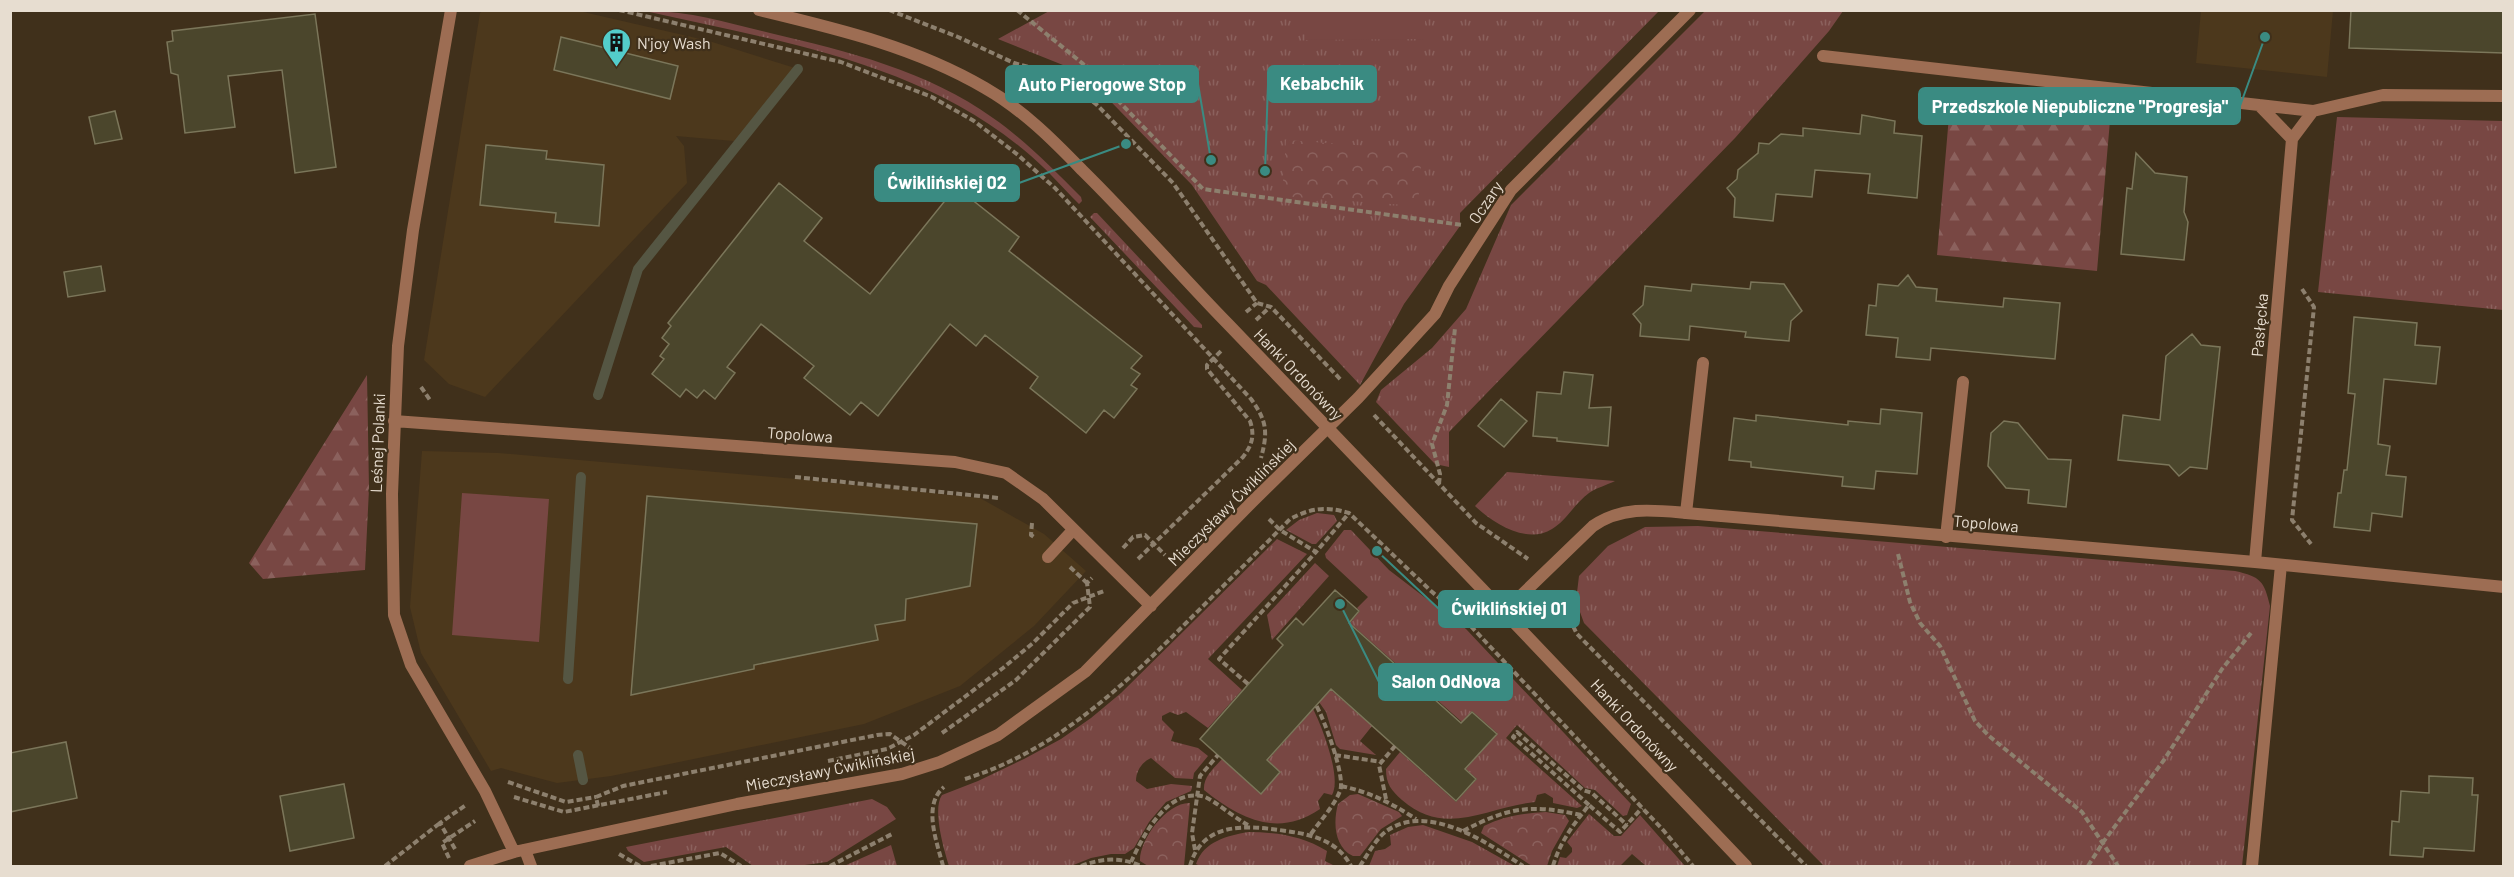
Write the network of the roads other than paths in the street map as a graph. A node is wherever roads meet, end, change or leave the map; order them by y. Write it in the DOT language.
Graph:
graph roads {
  1 [pos="451,10"];
  2 [pos="759,10"];
  3 [pos="1690,10"];
  4 [pos="1823,56"];
  5 [pos="2504,96"];
  6 [pos="2259,105"];
  7 [pos="2313,111"];
  8 [pos="2292,139"];
  9 [pos="1703,363"];
  10 [pos="1963,382"];
  11 [pos="394,421"];
  12 [pos="1329,428"];
  13 [pos="1686,513"];
  14 [pos="1073,530"];
  15 [pos="1946,537"];
  16 [pos="1050,555"];
  17 [pos="2255,562"];
  18 [pos="2281,564"];
  19 [pos="2504,587"];
  20 [pos="1151,606"];
  21 [pos="1504,612"];
  22 [pos="520,851"];
  23 [pos="470,867"];
  24 [pos="531,867"];
  25 [pos="1746,867"];
  26 [pos="2252,867"];
  1 -- 11 [label="street, Leśnej Polanki"];
  2 -- 12 [label="street, Hanki Ordonówny"];
  3 -- 12 [label="street, Oczary"];
  4 -- 6 [label="street"];
  5 -- 7 [label="street"];
  6 -- 7 [label="street"];
  6 -- 8 [label="street"];
  7 -- 8 [label="street"];
  8 -- 17 [label="street, Pasłęcka"];
  9 -- 13 [label="street"];
  10 -- 15 [label="street"];
  11 -- 14 [label="street, Topolowa"];
  11 -- 22 [label="street, Leśnej Polanki"];
  12 -- 20 [label="street, Mieczysławy Ćwiklińskiej"];
  12 -- 21 [label="street, Hanki Ordonówny"];
  13 -- 15 [label="street, Topolowa"];
  13 -- 21 [label="street, Topolowa"];
  14 -- 16 [label="street"];
  14 -- 20 [label="street, Topolowa"];
  15 -- 17 [label="street, Topolowa"];
  17 -- 18 [label="street, Topolowa"];
  18 -- 19 [label="street, Topolowa"];
  18 -- 26 [label="street"];
  20 -- 22 [label="street, Mieczysławy Ćwiklińskiej"];
  21 -- 25 [label="street, Hanki Ordonówny"];
  22 -- 23 [label="street, Mieczysławy Ćwiklińskiej"];
  22 -- 24 [label="street, Leśnej Polanki"];
}
